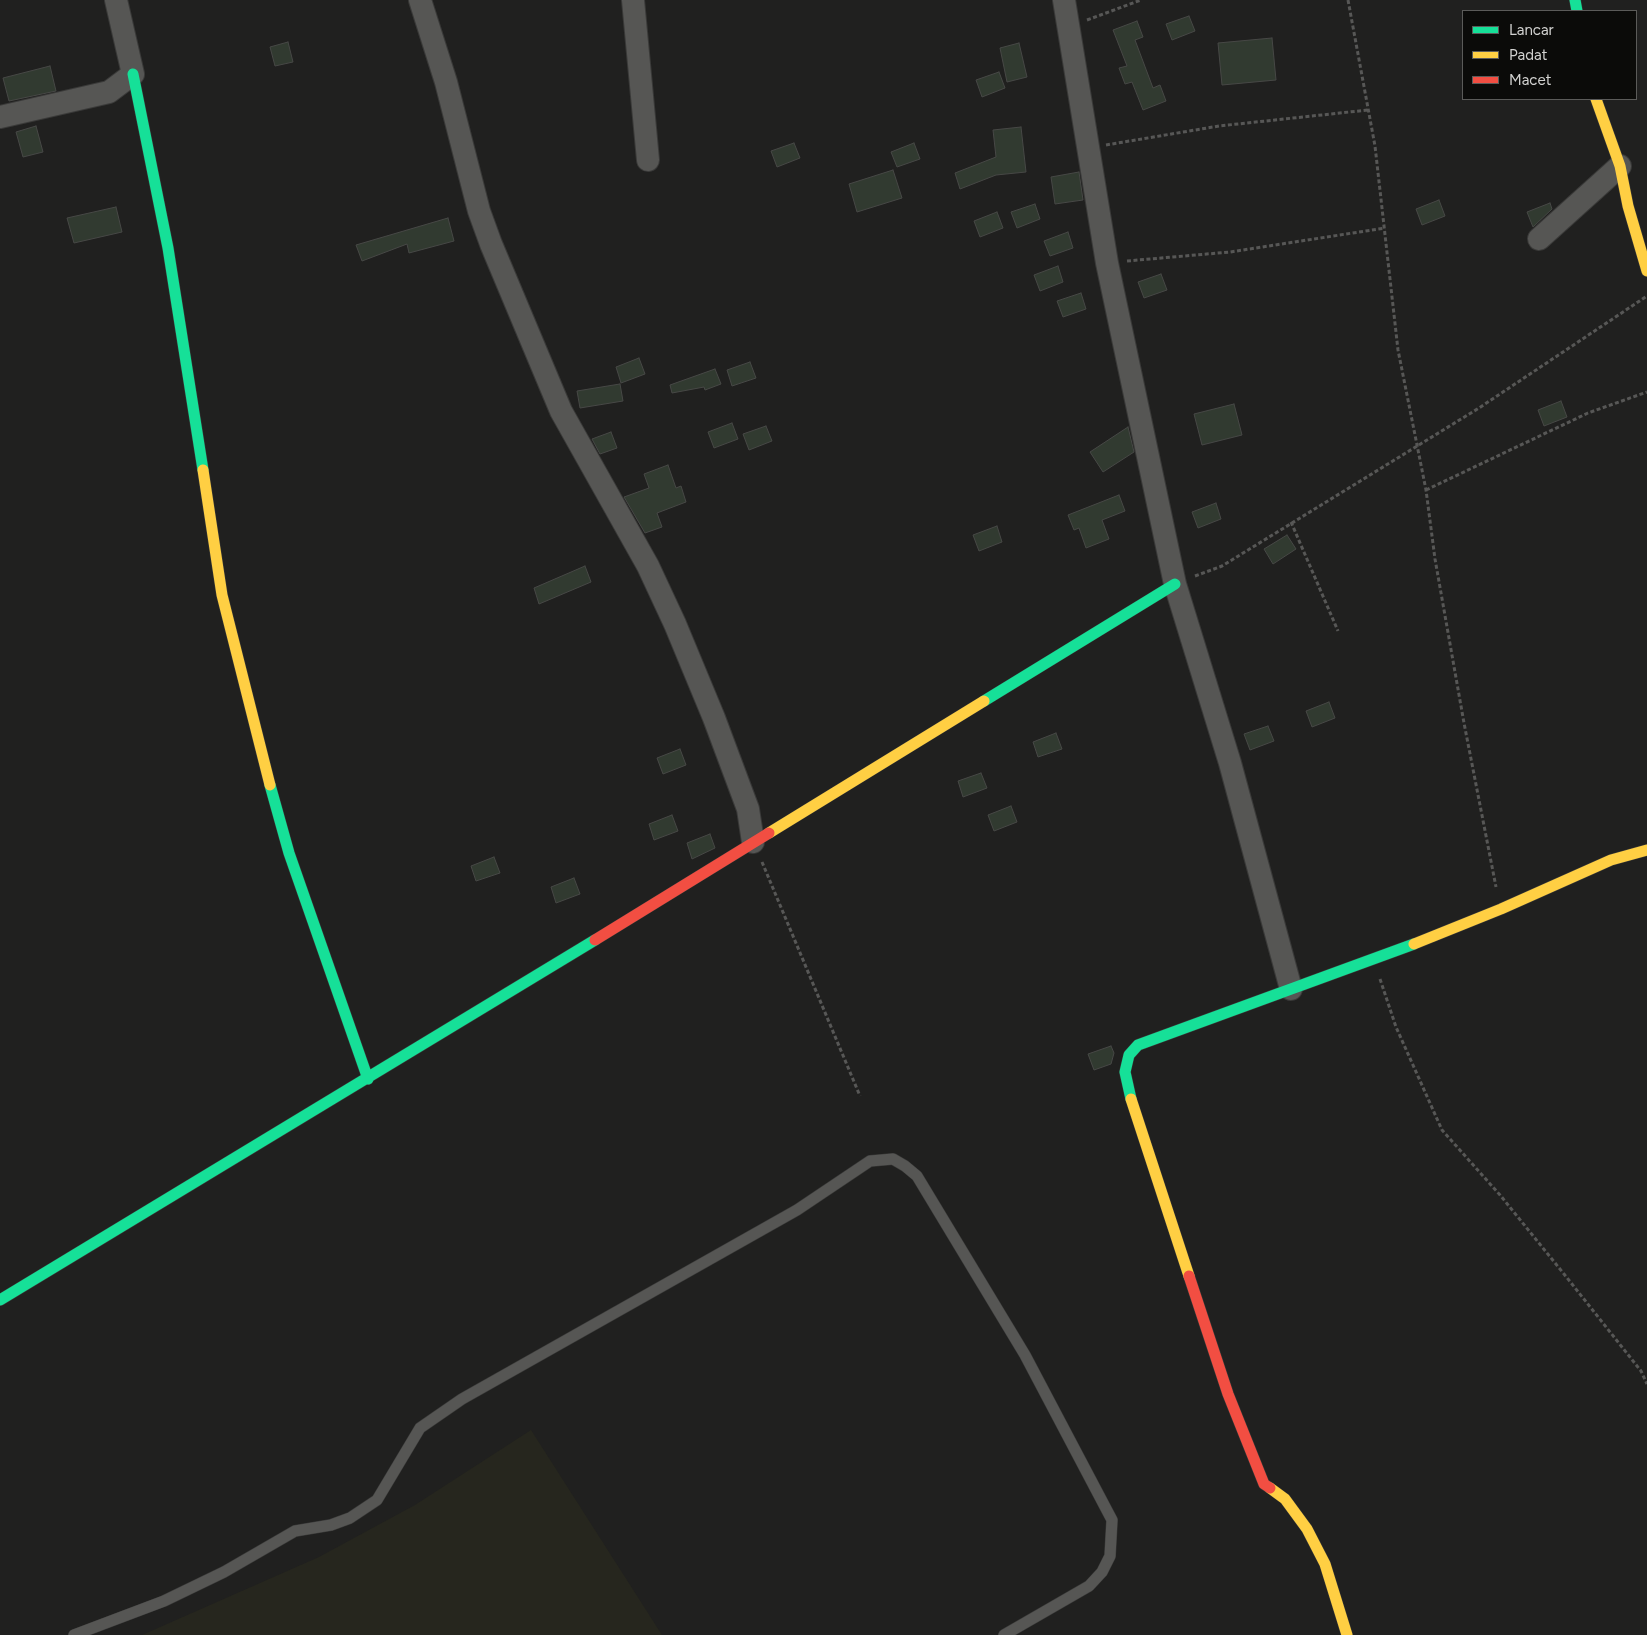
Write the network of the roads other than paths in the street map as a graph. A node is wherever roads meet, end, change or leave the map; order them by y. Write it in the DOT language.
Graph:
graph roads {
  1 [pos="116,0"];
  2 [pos="439,0"];
  3 [pos="633,0"];
  4 [pos="1064,0"];
  5 [pos="423,10"];
  6 [pos="132,74"];
  7 [pos="1596,100"];
  8 [pos="0,116"];
  9 [pos="648,160"];
  10 [pos="1620,166"];
  11 [pos="1539,239"];
  12 [pos="1647,270"];
  13 [pos="1176,584"];
  14 [pos="754,842"];
  15 [pos="1647,850"];
  16 [pos="1290,989"];
  17 [pos="368,1079"];
  18 [pos="0,1300"];
  19 [pos="74,1635"];
  20 [pos="1004,1635"];
  21 [pos="1347,1635"];
  1 -- 6 [label="street"];
  2 -- 5 [label="street"];
  3 -- 9 [label="street"];
  4 -- 13 [label="street"];
  5 -- 14 [label="street"];
  6 -- 8 [label="street"];
  6 -- 17 [label="street"];
  7 -- 10 [label="street"];
  10 -- 11 [label="street"];
  10 -- 12 [label="street"];
  13 -- 14 [label="street"];
  13 -- 16 [label="street"];
  14 -- 17 [label="street"];
  15 -- 16 [label="street"];
  16 -- 21 [label="street"];
  17 -- 18 [label="street"];
  19 -- 20 [label="lane"];
}
